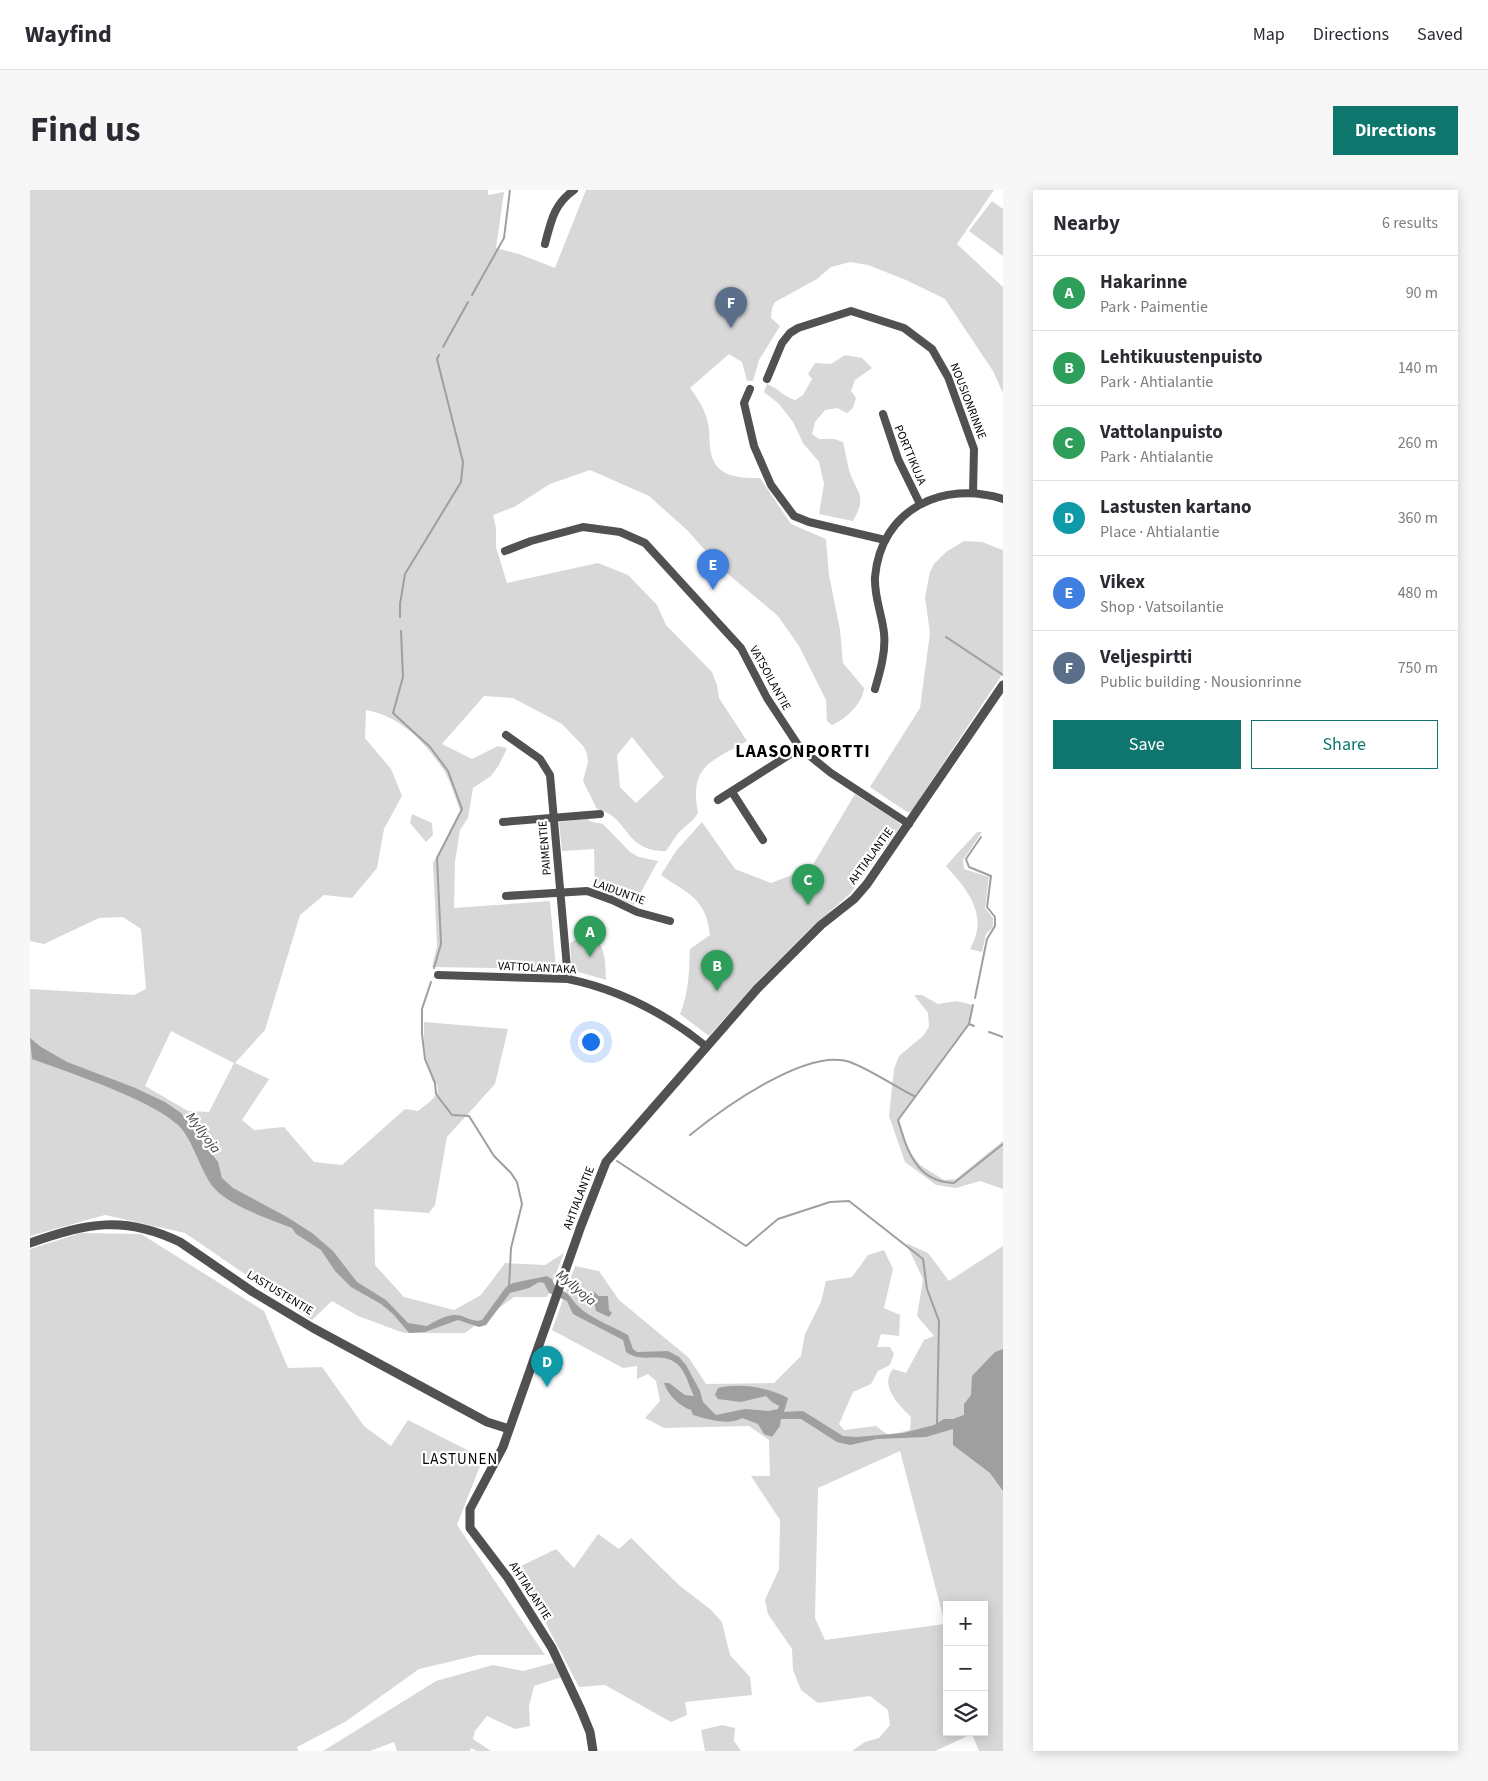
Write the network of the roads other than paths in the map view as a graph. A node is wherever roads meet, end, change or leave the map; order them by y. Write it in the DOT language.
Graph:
graph roads {
  1 [pos="574,190"];
  2 [pos="545,244"];
  3 [pos="767,379"];
  4 [pos="750,389"];
  5 [pos="883,414"];
  6 [pos="973,492"];
  7 [pos="1003,499"];
  8 [pos="920,504"];
  9 [pos="885,540"];
  10 [pos="505,551"];
  11 [pos="1003,685"];
  12 [pos="875,689"];
  13 [pos="506,736"];
  14 [pos="800,748"];
  15 [pos="732,792"];
  16 [pos="718,800"];
  17 [pos="600,814"];
  18 [pos="554,817"];
  19 [pos="503,822"];
  20 [pos="909,824"];
  21 [pos="763,840"];
  22 [pos="560,892"];
  23 [pos="506,896"];
  24 [pos="670,921"];
  25 [pos="438,974"];
  26 [pos="568,979"];
  27 [pos="707,1047"];
  28 [pos="30,1242"];
  29 [pos="509,1429"];
  30 [pos="593,1751"];
  1 -- 2 [label="street"];
  3 -- 6 [label="street, NOUSIONRINNE"];
  4 -- 9 [label="street"];
  5 -- 8 [label="street, PORTTIKUJA"];
  6 -- 7 [label="street"];
  6 -- 8 [label="street"];
  8 -- 9 [label="street"];
  9 -- 12 [label="street"];
  10 -- 14 [label="street, VATSOILANTIE"];
  11 -- 20 [label="street, AHTIALANTIE"];
  13 -- 18 [label="street, PAIMENTIE"];
  14 -- 15 [label="street"];
  14 -- 20 [label="street, VATSOILANTIE"];
  15 -- 16 [label="street"];
  15 -- 21 [label="street"];
  17 -- 18 [label="street"];
  18 -- 19 [label="street"];
  18 -- 22 [label="street, PAIMENTIE"];
  20 -- 27 [label="street, AHTIALANTIE"];
  22 -- 23 [label="street, LAIDUNTIE"];
  22 -- 24 [label="street, LAIDUNTIE"];
  22 -- 26 [label="street, PAIMENTIE"];
  25 -- 26 [label="street, VATTOLANTAKA"];
  26 -- 27 [label="street, VATTOLANTAKA"];
  27 -- 29 [label="street, AHTIALANTIE"];
  28 -- 29 [label="street, LASTUSTENTIE"];
  29 -- 30 [label="street, AHTIALANTIE"];
}
